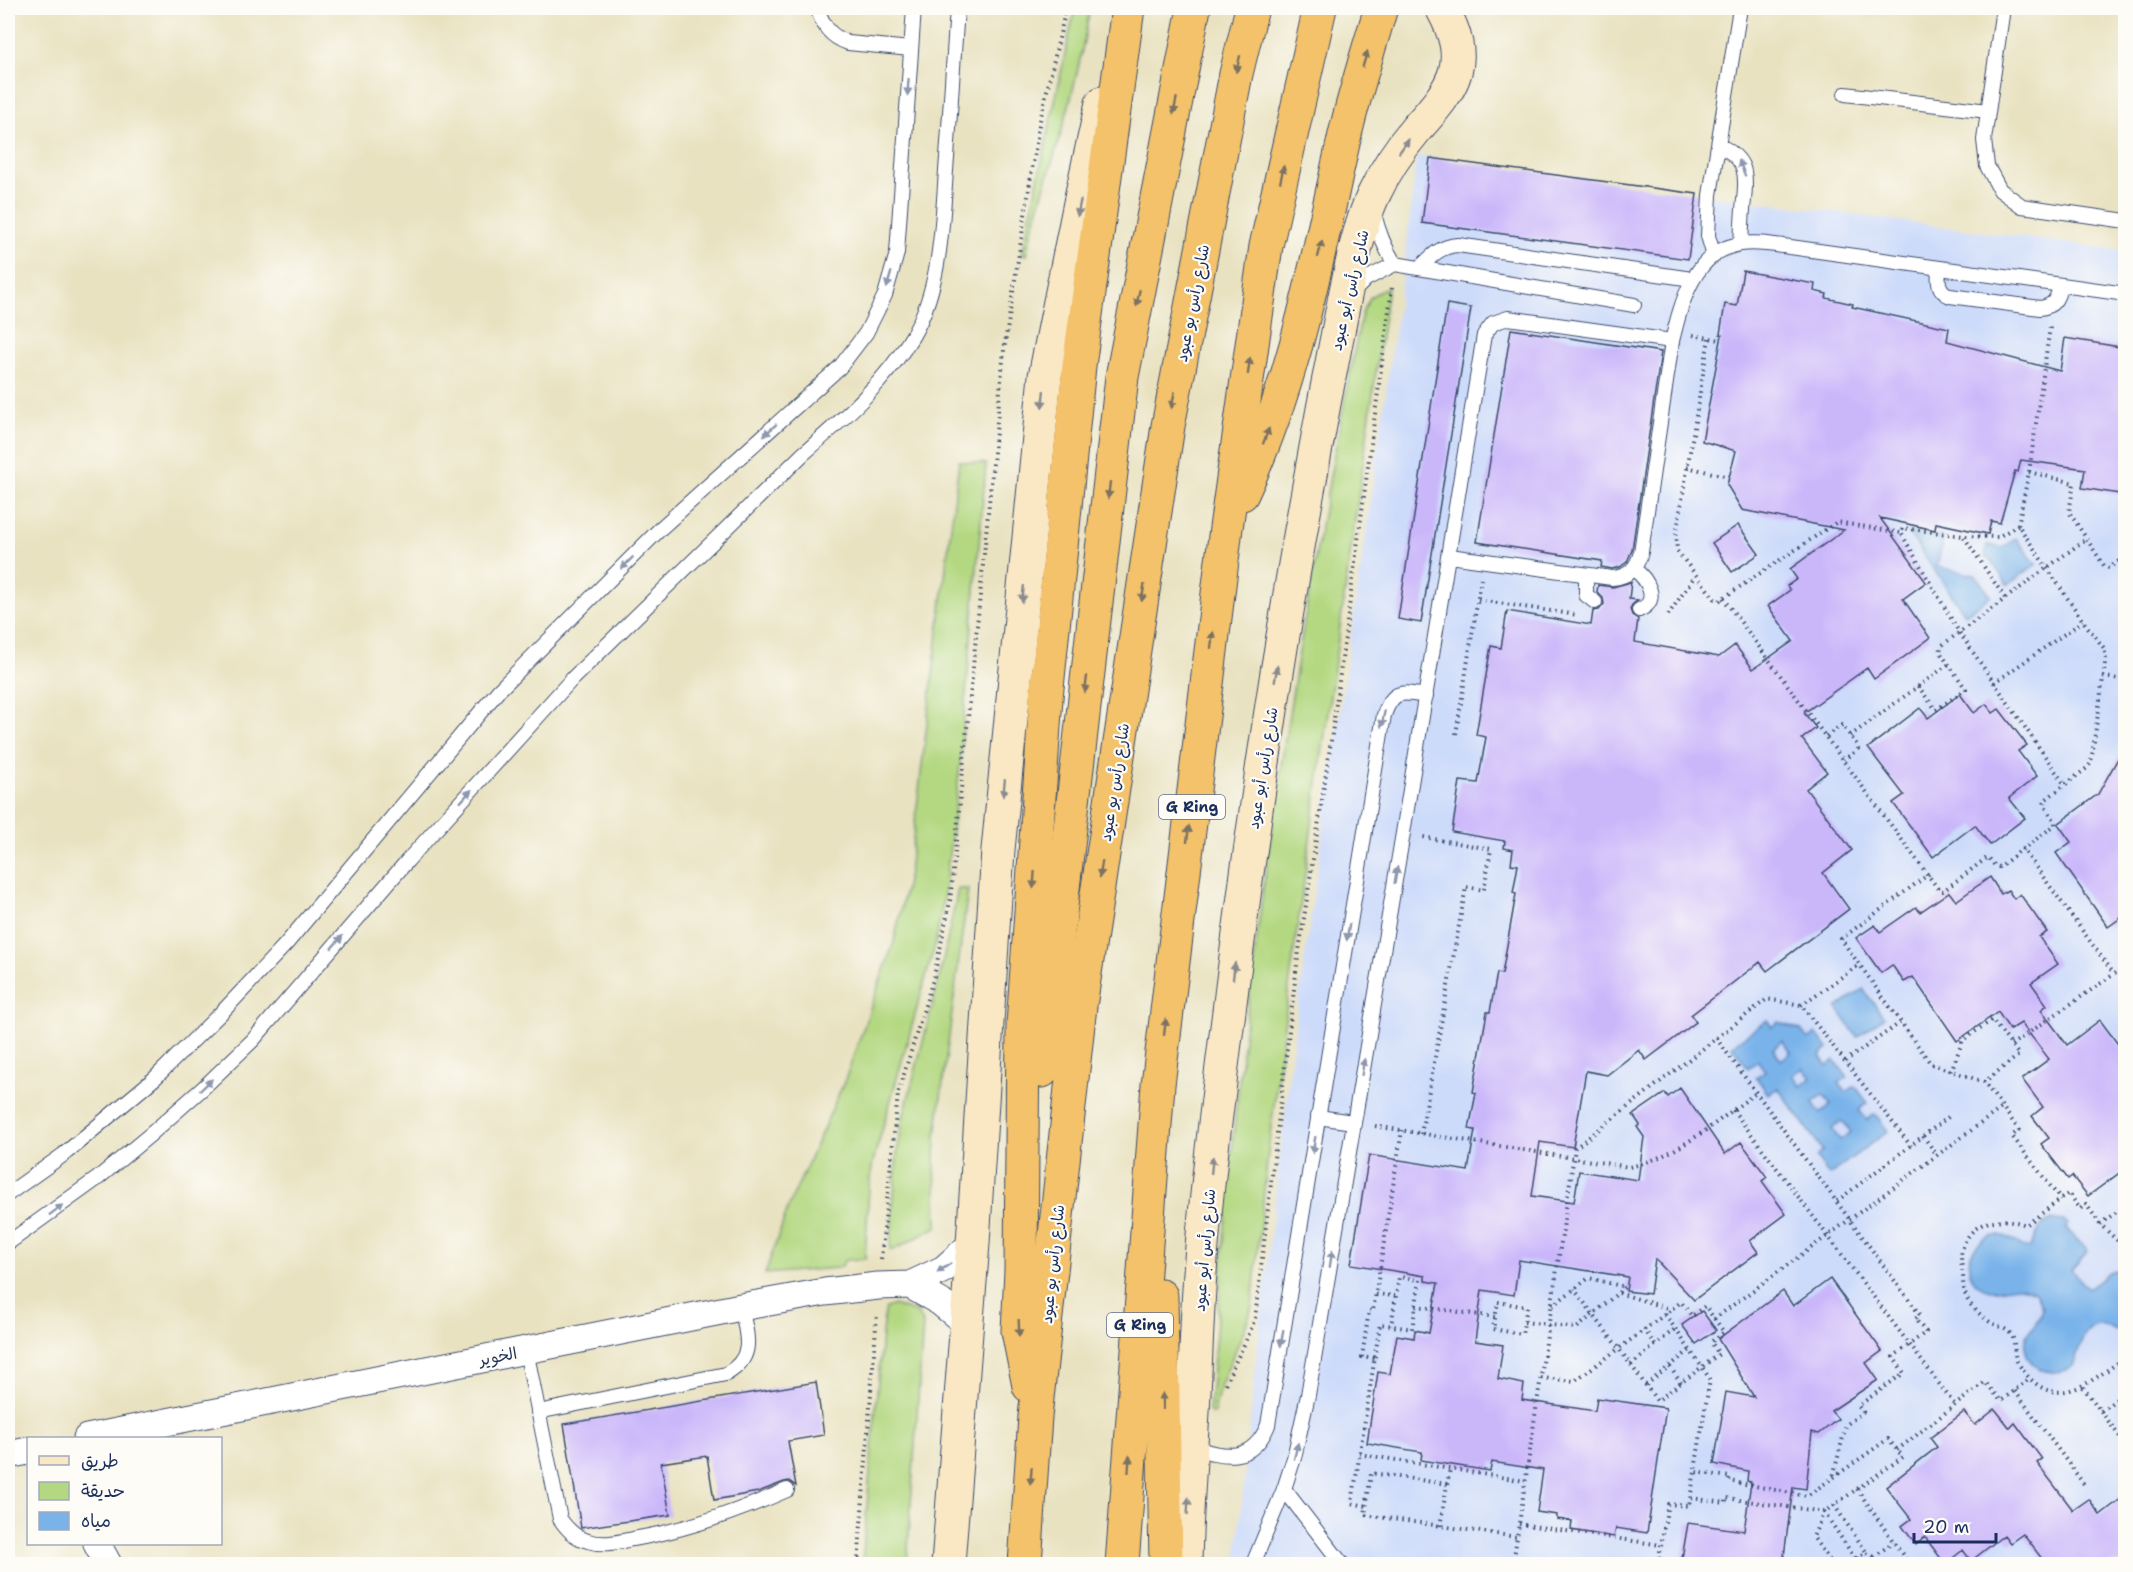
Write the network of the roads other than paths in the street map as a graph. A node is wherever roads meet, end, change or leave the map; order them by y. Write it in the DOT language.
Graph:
graph roads {
  1 [pos="817,8"];
  2 [pos="914,8"];
  3 [pos="957,8"];
  4 [pos="1126,8"];
  5 [pos="1194,8"];
  6 [pos="1252,8"];
  7 [pos="1320,8"];
  8 [pos="1381,8"];
  9 [pos="1442,8"];
  10 [pos="1740,8"];
  11 [pos="2003,8"];
  12 [pos="911,49"];
  13 [pos="1845,94"];
  14 [pos="1988,111"];
  15 [pos="1719,145"];
  16 [pos="1373,196"];
  17 [pos="2126,221"];
  18 [pos="1741,244"];
  19 [pos="1714,256"];
  20 [pos="1395,264"];
  21 [pos="1420,268"];
  22 [pos="1939,268"];
  23 [pos="1692,279"];
  24 [pos="2061,285"];
  25 [pos="2126,294"];
  26 [pos="1344,302"];
  27 [pos="1634,305"];
  28 [pos="1673,337"];
  29 [pos="1226,528"];
  30 [pos="1449,556"];
  31 [pos="1634,569"];
  32 [pos="1586,575"];
  33 [pos="1595,603"];
  34 [pos="1639,609"];
  35 [pos="1426,696"];
  36 [pos="1158,1085"];
  37 [pos="1318,1117"];
  38 [pos="1353,1122"];
  39 [pos="8,1194"];
  40 [pos="8,1243"];
  41 [pos="973,1243"];
  42 [pos="1021,1270"];
  43 [pos="910,1285"];
  44 [pos="741,1307"];
  45 [pos="967,1324"];
  46 [pos="526,1350"];
  47 [pos="538,1412"];
  48 [pos="1035,1417"];
  49 [pos="92,1437"];
  50 [pos="1191,1448"];
  51 [pos="27,1451"];
  52 [pos="8,1455"];
  53 [pos="1284,1489"];
  54 [pos="787,1490"];
  55 [pos="98,1545"];
  56 [pos="108,1564"];
  57 [pos="948,1564"];
  58 [pos="1025,1564"];
  59 [pos="1122,1564"];
  60 [pos="1166,1564"];
  61 [pos="1185,1564"];
  62 [pos="1253,1564"];
  63 [pos="1342,1564"];
  1 -- 12 [label="lane"];
  2 -- 12 [label="lane"];
  40 -- 3 [label="lane, one-way"];
  4 -- 41 [label="street, one-way"];
  4 -- 42 [label="highway, one-way"];
  5 -- 42 [label="highway, one-way"];
  6 -- 48 [label="highway, شارع رأس بو عبود, one-way"];
  29 -- 7 [label="highway, one-way"];
  29 -- 8 [label="highway, one-way"];
  16 -- 9 [label="street, شارع رأس أبو عبود, one-way"];
  10 -- 15 [label="lane"];
  11 -- 14 [label="lane"];
  12 -- 39 [label="lane, one-way"];
  13 -- 14 [label="lane"];
  14 -- 17 [label="lane"];
  18 -- 15 [label="lane, one-way"];
  15 -- 19 [label="lane"];
  16 -- 20 [label="lane"];
  16 -- 26 [label="street, شارع رأس أبو عبود"];
  18 -- 19 [label="lane"];
  18 -- 22 [label="lane"];
  19 -- 23 [label="lane"];
  20 -- 21 [label="lane"];
  20 -- 26 [label="lane"];
  21 -- 23 [label="lane"];
  21 -- 27 [label="lane"];
  22 -- 24 [label="lane"];
  22 -- 24 [label="lane"];
  23 -- 28 [label="lane"];
  24 -- 25 [label="lane"];
  50 -- 26 [label="street, شارع رأس أبو عبود, one-way"];
  28 -- 30 [label="lane"];
  28 -- 31 [label="lane"];
  36 -- 29 [label="highway, G Ring, one-way"];
  30 -- 32 [label="lane"];
  30 -- 35 [label="lane"];
  31 -- 32 [label="lane"];
  31 -- 34 [label="lane"];
  32 -- 33 [label="lane"];
  35 -- 37 [label="lane, one-way"];
  38 -- 35 [label="lane, one-way"];
  59 -- 36 [label="highway, G Ring, one-way"];
  60 -- 36 [label="highway, one-way"];
  37 -- 38 [label="lane"];
  37 -- 50 [label="lane, one-way"];
  53 -- 38 [label="lane, one-way"];
  41 -- 43 [label="street, الخوير, one-way"];
  41 -- 45 [label="street"];
  42 -- 48 [label="highway, one-way"];
  43 -- 44 [label="street, الخوير"];
  43 -- 45 [label="street"];
  44 -- 46 [label="street, الخوير"];
  44 -- 47 [label="lane"];
  45 -- 57 [label="street"];
  46 -- 47 [label="lane"];
  46 -- 49 [label="street, الخوير"];
  47 -- 54 [label="lane"];
  48 -- 58 [label="highway, شارع رأس بو عبود, one-way"];
  61 -- 50 [label="street, شارع رأس أبو عبود, one-way"];
  51 -- 52 [label="street"];
  53 -- 62 [label="lane"];
  53 -- 63 [label="lane"];
  55 -- 56 [label="street"];
}
